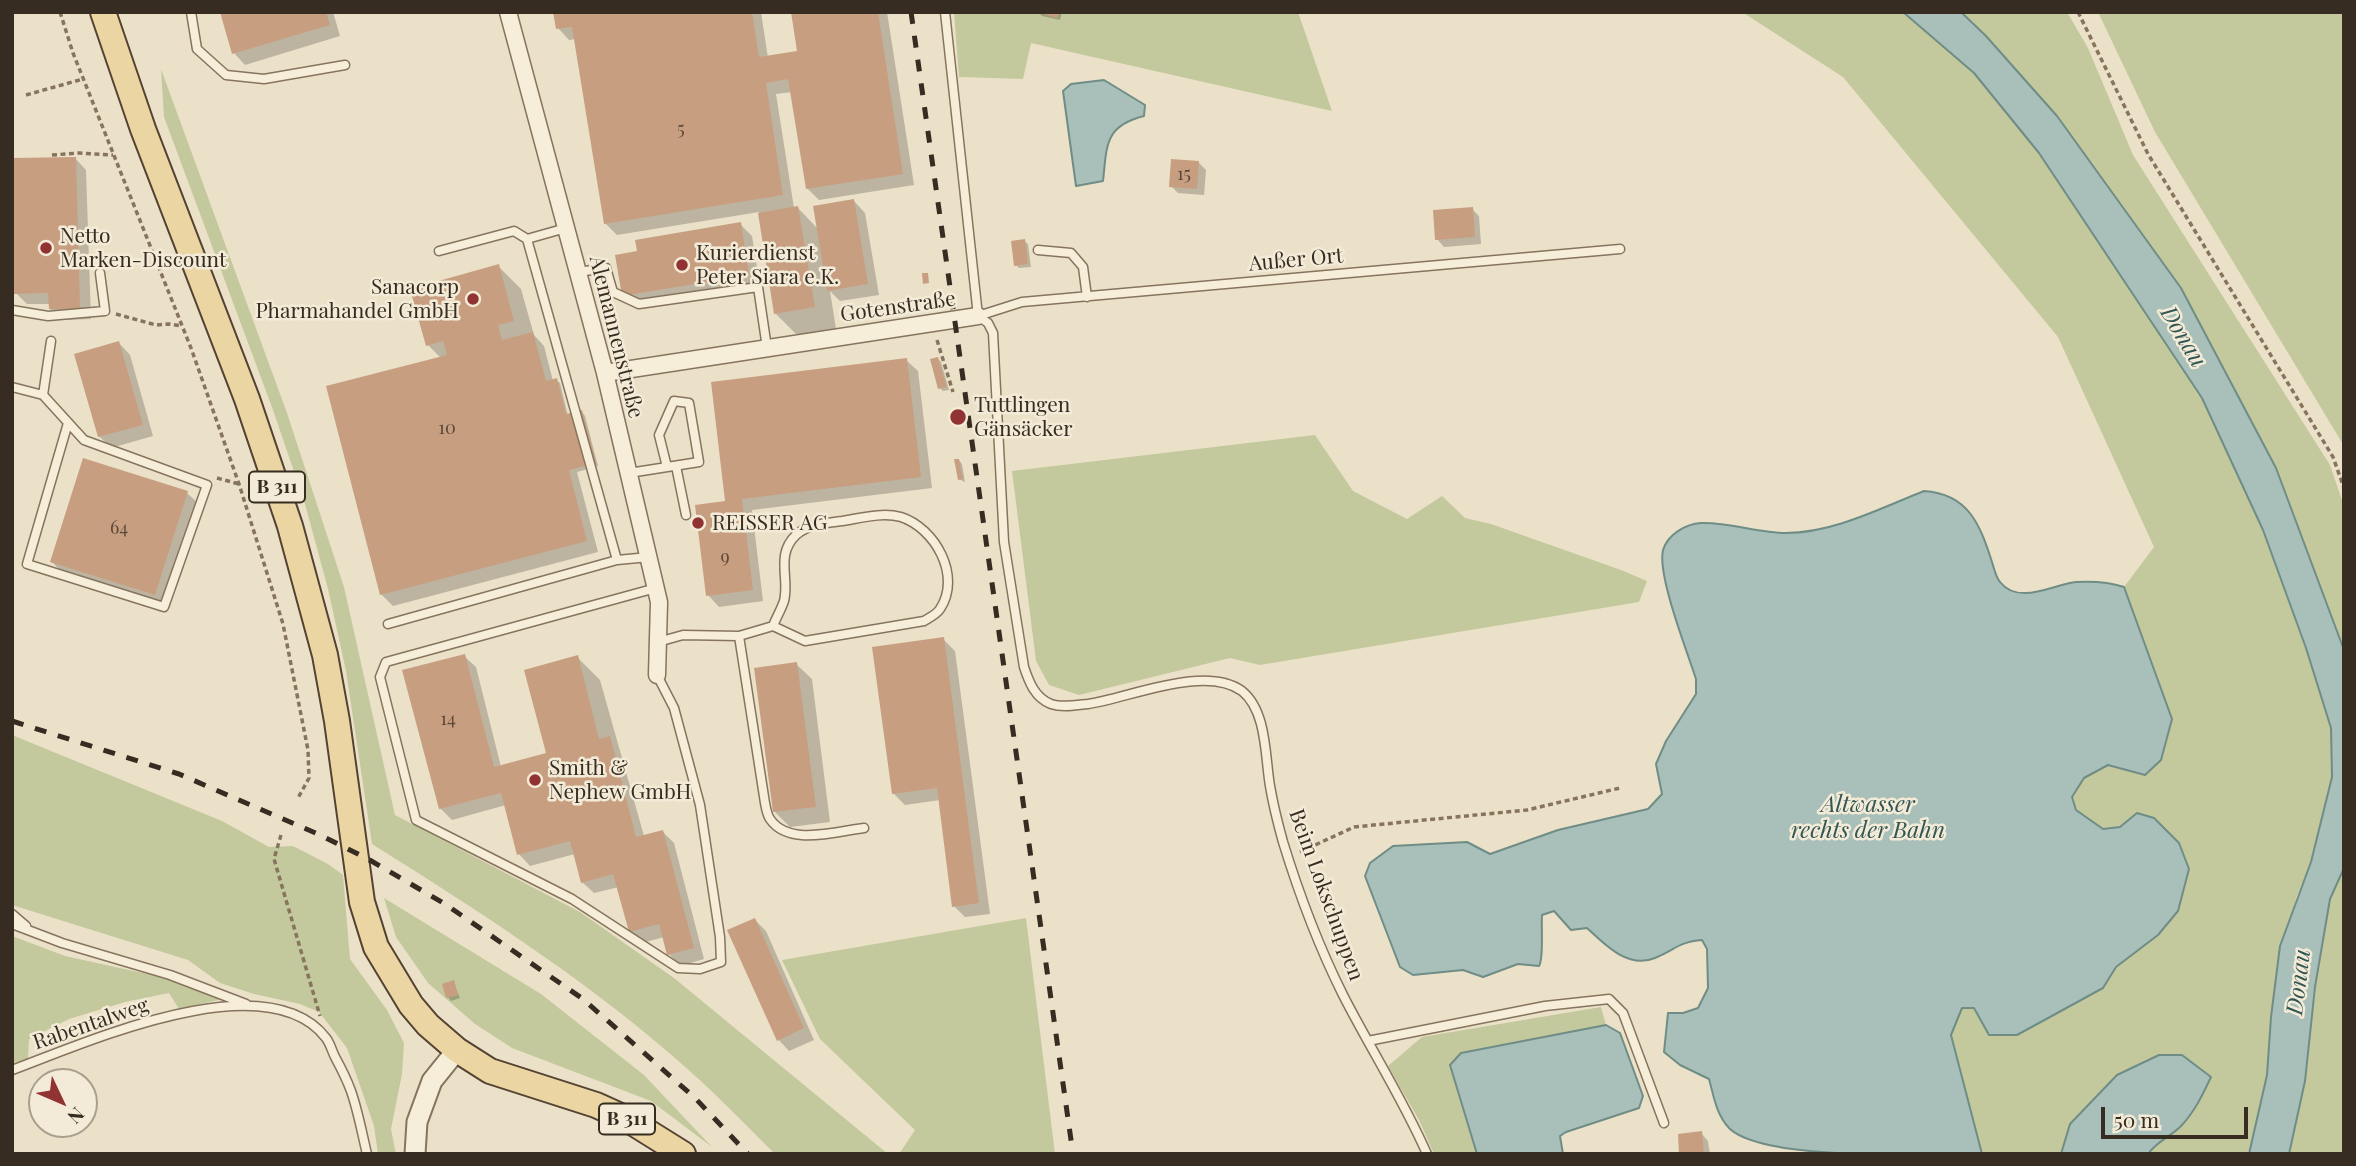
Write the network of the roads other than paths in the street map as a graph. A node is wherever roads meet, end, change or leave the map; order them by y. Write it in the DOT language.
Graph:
graph roads {
  1 [pos="103,12"];
  2 [pos="191,12"];
  3 [pos="509,12"];
  4 [pos="945,12"];
  5 [pos="345,65"];
  6 [pos="566,228"];
  7 [pos="527,239"];
  8 [pos="1620,249"];
  9 [pos="1038,250"];
  10 [pos="439,251"];
  11 [pos="578,272"];
  12 [pos="100,273"];
  13 [pos="1087,296"];
  14 [pos="12,310"];
  15 [pos="978,316"];
  16 [pos="51,341"];
  17 [pos="767,348"];
  18 [pos="604,373"];
  19 [pos="12,387"];
  20 [pos="43,395"];
  21 [pos="68,423"];
  22 [pos="676,466"];
  23 [pos="667,467"];
  24 [pos="629,473"];
  25 [pos="686,515"];
  26 [pos="649,557"];
  27 [pos="617,560"];
  28 [pos="656,588"];
  29 [pos="388,624"];
  30 [pos="773,626"];
  31 [pos="739,636"];
  32 [pos="658,642"];
  33 [pos="657,676"];
  34 [pos="864,828"];
  35 [pos="12,914"];
  36 [pos="12,924"];
  37 [pos="31,931"];
  38 [pos="249,1006"];
  39 [pos="1367,1041"];
  40 [pos="457,1050"];
  41 [pos="12,1070"];
  42 [pos="1664,1123"];
  43 [pos="367,1154"];
  44 [pos="415,1154"];
  45 [pos="683,1154"];
  46 [pos="1427,1154"];
  1 -- 40 [label="main road, B 311"];
  2 -- 5 [label="lane"];
  3 -- 6 [label="street, Alemannenstraße"];
  4 -- 15 [label="lane, Gotenstraße"];
  6 -- 7 [label="lane"];
  6 -- 11 [label="street, Alemannenstraße"];
  7 -- 10 [label="lane"];
  7 -- 27 [label="lane"];
  8 -- 13 [label="lane, Außer Ort"];
  9 -- 13 [label="lane"];
  11 -- 17 [label="lane"];
  11 -- 18 [label="street, Alemannenstraße"];
  12 -- 14 [label="lane"];
  13 -- 15 [label="lane, Außer Ort"];
  15 -- 17 [label="street, Gotenstraße"];
  15 -- 39 [label="lane, Beim Lokschuppen"];
  16 -- 20 [label="lane"];
  17 -- 18 [label="street, Gotenstraße"];
  18 -- 24 [label="street, Alemannenstraße"];
  19 -- 20 [label="lane"];
  20 -- 21 [label="lane"];
  21 -- 21 [label="lane"];
  22 -- 23 [label="lane"];
  22 -- 23 [label="lane"];
  22 -- 25 [label="lane"];
  23 -- 24 [label="lane"];
  24 -- 26 [label="street, Alemannenstraße"];
  26 -- 27 [label="lane"];
  26 -- 28 [label="street, Alemannenstraße"];
  27 -- 29 [label="lane"];
  28 -- 32 [label="street, Alemannenstraße"];
  28 -- 33 [label="lane"];
  30 -- 30 [label="lane"];
  30 -- 31 [label="lane"];
  31 -- 32 [label="lane"];
  31 -- 34 [label="lane"];
  32 -- 33 [label="street, Alemannenstraße"];
  35 -- 37 [label="lane"];
  36 -- 37 [label="lane"];
  37 -- 38 [label="lane"];
  38 -- 41 [label="lane, Rabentalweg"];
  38 -- 43 [label="lane"];
  39 -- 42 [label="lane"];
  39 -- 46 [label="lane, Beim Lokschuppen"];
  40 -- 44 [label="street"];
  40 -- 45 [label="main road, B 311"];
}
